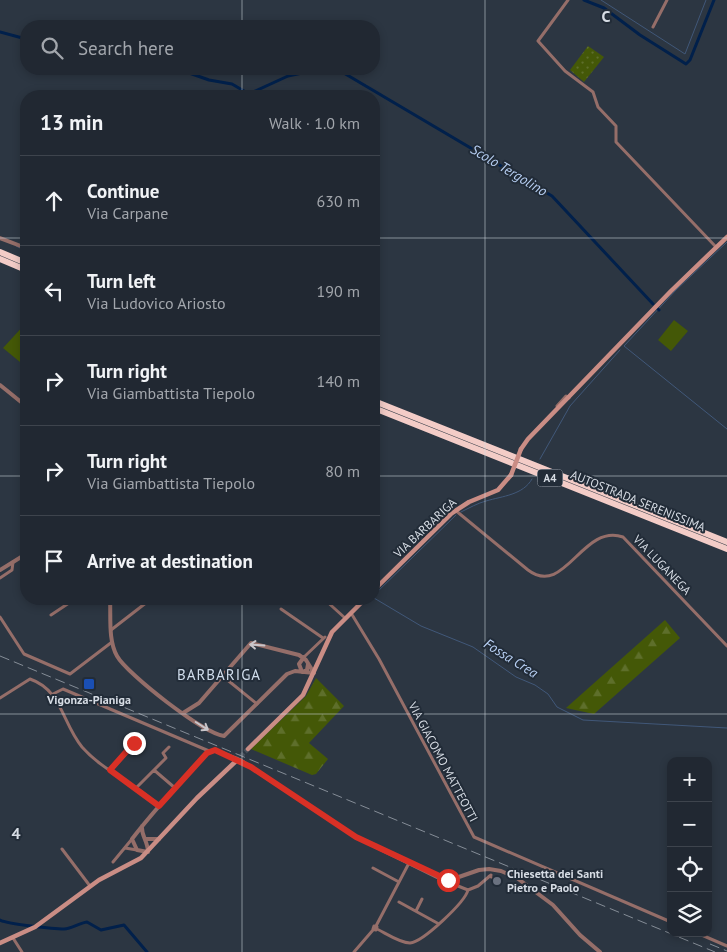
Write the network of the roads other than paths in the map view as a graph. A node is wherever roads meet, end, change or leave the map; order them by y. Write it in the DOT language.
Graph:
graph roads {
  1 [pos="568,0"];
  2 [pos="667,0"];
  3 [pos="653,27"];
  4 [pos="727,237"];
  5 [pos="0,238"];
  6 [pos="20,246"];
  7 [pos="716,248"];
  8 [pos="0,252"];
  9 [pos="0,259"];
  10 [pos="20,260"];
  11 [pos="20,267"];
  12 [pos="0,384"];
  13 [pos="570,398"];
  14 [pos="20,401"];
  15 [pos="380,403"];
  16 [pos="557,406"];
  17 [pos="380,410"];
  18 [pos="455,510"];
  19 [pos="727,542"];
  20 [pos="727,548"];
  21 [pos="20,558"];
  22 [pos="13,562"];
  23 [pos="0,570"];
  24 [pos="0,578"];
  25 [pos="380,584"];
  26 [pos="66,605"];
  27 [pos="110,605"];
  28 [pos="143,605"];
  29 [pos="331,605"];
  30 [pos="359,605"];
  31 [pos="281,609"];
  32 [pos="350,613"];
  33 [pos="52,615"];
  34 [pos="0,617"];
  35 [pos="345,618"];
  36 [pos="111,630"];
  37 [pos="112,642"];
  38 [pos="727,646"];
  39 [pos="304,657"];
  40 [pos="319,661"];
  41 [pos="308,664"];
  42 [pos="303,672"];
  43 [pos="314,673"];
  44 [pos="225,678"];
  45 [pos="309,686"];
  46 [pos="53,694"];
  47 [pos="0,698"];
  48 [pos="257,704"];
  49 [pos="183,713"];
  50 [pos="137,742"];
  51 [pos="169,747"];
  52 [pos="248,749"];
  53 [pos="209,751"];
  54 [pos="237,760"];
  55 [pos="110,770"];
  56 [pos="154,770"];
  57 [pos="136,788"];
  58 [pos="175,788"];
  59 [pos="159,806"];
  60 [pos="142,826"];
  61 [pos="133,837"];
  62 [pos="145,839"];
  63 [pos="159,839"];
  64 [pos="124,848"];
  65 [pos="62,849"];
  66 [pos="137,850"];
  67 [pos="148,852"];
  68 [pos="138,860"];
  69 [pos="113,862"];
  70 [pos="409,863"];
  71 [pos="374,868"];
  72 [pos="490,876"];
  73 [pos="494,879"];
  74 [pos="448,880"];
  75 [pos="399,882"];
  76 [pos="90,886"];
  77 [pos="468,890"];
  78 [pos="422,899"];
  79 [pos="399,902"];
  80 [pos="416,910"];
  81 [pos="667,920"];
  82 [pos="438,924"];
  83 [pos="375,928"];
  84 [pos="706,937"];
  85 [pos="12,938"];
  86 [pos="0,943"];
  87 [pos="727,946"];
  88 [pos="594,948"];
  89 [pos="22,952"];
  90 [pos="354,952"];
  91 [pos="590,952"];
  92 [pos="600,952"];
  1 -- 7 [label="street"];
  2 -- 3 [label="street"];
  4 -- 7 [label="main road, VIA BARBARIGA"];
  5 -- 6 [label="street"];
  7 -- 13 [label="main road, VIA BARBARIGA"];
  8 -- 10 [label="highway"];
  9 -- 11 [label="highway"];
  12 -- 14 [label="street"];
  13 -- 16 [label="street, VIA BARBARIGA"];
  13 -- 18 [label="main road, VIA BARBARIGA, bridge"];
  15 -- 19 [label="highway, AUTOSTRADA SERENISSIMA / A4"];
  17 -- 20 [label="highway, AUTOSTRADA SERENISSIMA / A4"];
  18 -- 25 [label="main road, VIA BARBARIGA"];
  18 -- 38 [label="street, VIA LUGANEGA"];
  21 -- 22 [label="street"];
  22 -- 23 [label="street"];
  22 -- 24 [label="street"];
  26 -- 33 [label="street"];
  27 -- 36 [label="street"];
  28 -- 36 [label="street"];
  29 -- 35 [label="street"];
  30 -- 32 [label="main road"];
  31 -- 39 [label="street"];
  32 -- 35 [label="main road"];
  32 -- 81 [label="street, VIA GIACOMO MATTEOTTI"];
  34 -- 37 [label="street"];
  35 -- 40 [label="main road"];
  36 -- 37 [label="street"];
  37 -- 49 [label="street"];
  39 -- 41 [label="street"];
  39 -- 42 [label="street"];
  39 -- 49 [label="street, one-way"];
  40 -- 41 [label="street"];
  40 -- 43 [label="main road"];
  41 -- 42 [label="street"];
  41 -- 43 [label="street"];
  42 -- 43 [label="street"];
  42 -- 45 [label="street"];
  42 -- 48 [label="street"];
  43 -- 45 [label="main road"];
  44 -- 48 [label="street"];
  45 -- 52 [label="main road"];
  46 -- 47 [label="street"];
  46 -- 53 [label="street"];
  46 -- 55 [label="street"];
  49 -- 48 [label="street, one-way"];
  50 -- 55 [label="street"];
  51 -- 56 [label="street"];
  53 -- 54 [label="street"];
  53 -- 58 [label="street"];
  54 -- 63 [label="main road"];
  54 -- 70 [label="street"];
  55 -- 57 [label="street"];
  56 -- 57 [label="street"];
  56 -- 58 [label="street"];
  57 -- 59 [label="street"];
  58 -- 59 [label="street"];
  59 -- 60 [label="street"];
  60 -- 61 [label="street"];
  60 -- 62 [label="street"];
  61 -- 62 [label="street"];
  61 -- 64 [label="street"];
  61 -- 66 [label="street"];
  62 -- 63 [label="street"];
  62 -- 67 [label="street"];
  63 -- 67 [label="main road"];
  64 -- 66 [label="street"];
  64 -- 69 [label="street"];
  65 -- 76 [label="street"];
  66 -- 67 [label="street"];
  66 -- 68 [label="street"];
  67 -- 68 [label="main road"];
  68 -- 76 [label="main road"];
  70 -- 74 [label="street"];
  70 -- 75 [label="street"];
  71 -- 75 [label="street"];
  72 -- 73 [label="street"];
  72 -- 77 [label="street"];
  74 -- 77 [label="street"];
  74 -- 88 [label="street"];
  75 -- 83 [label="street"];
  76 -- 85 [label="main road"];
  77 -- 82 [label="street"];
  78 -- 80 [label="street"];
  79 -- 80 [label="street"];
  80 -- 82 [label="street"];
  82 -- 83 [label="street"];
  83 -- 90 [label="street"];
  84 -- 87 [label="street"];
  85 -- 86 [label="main road"];
  85 -- 89 [label="street"];
  88 -- 91 [label="street"];
  88 -- 92 [label="street"];
}
